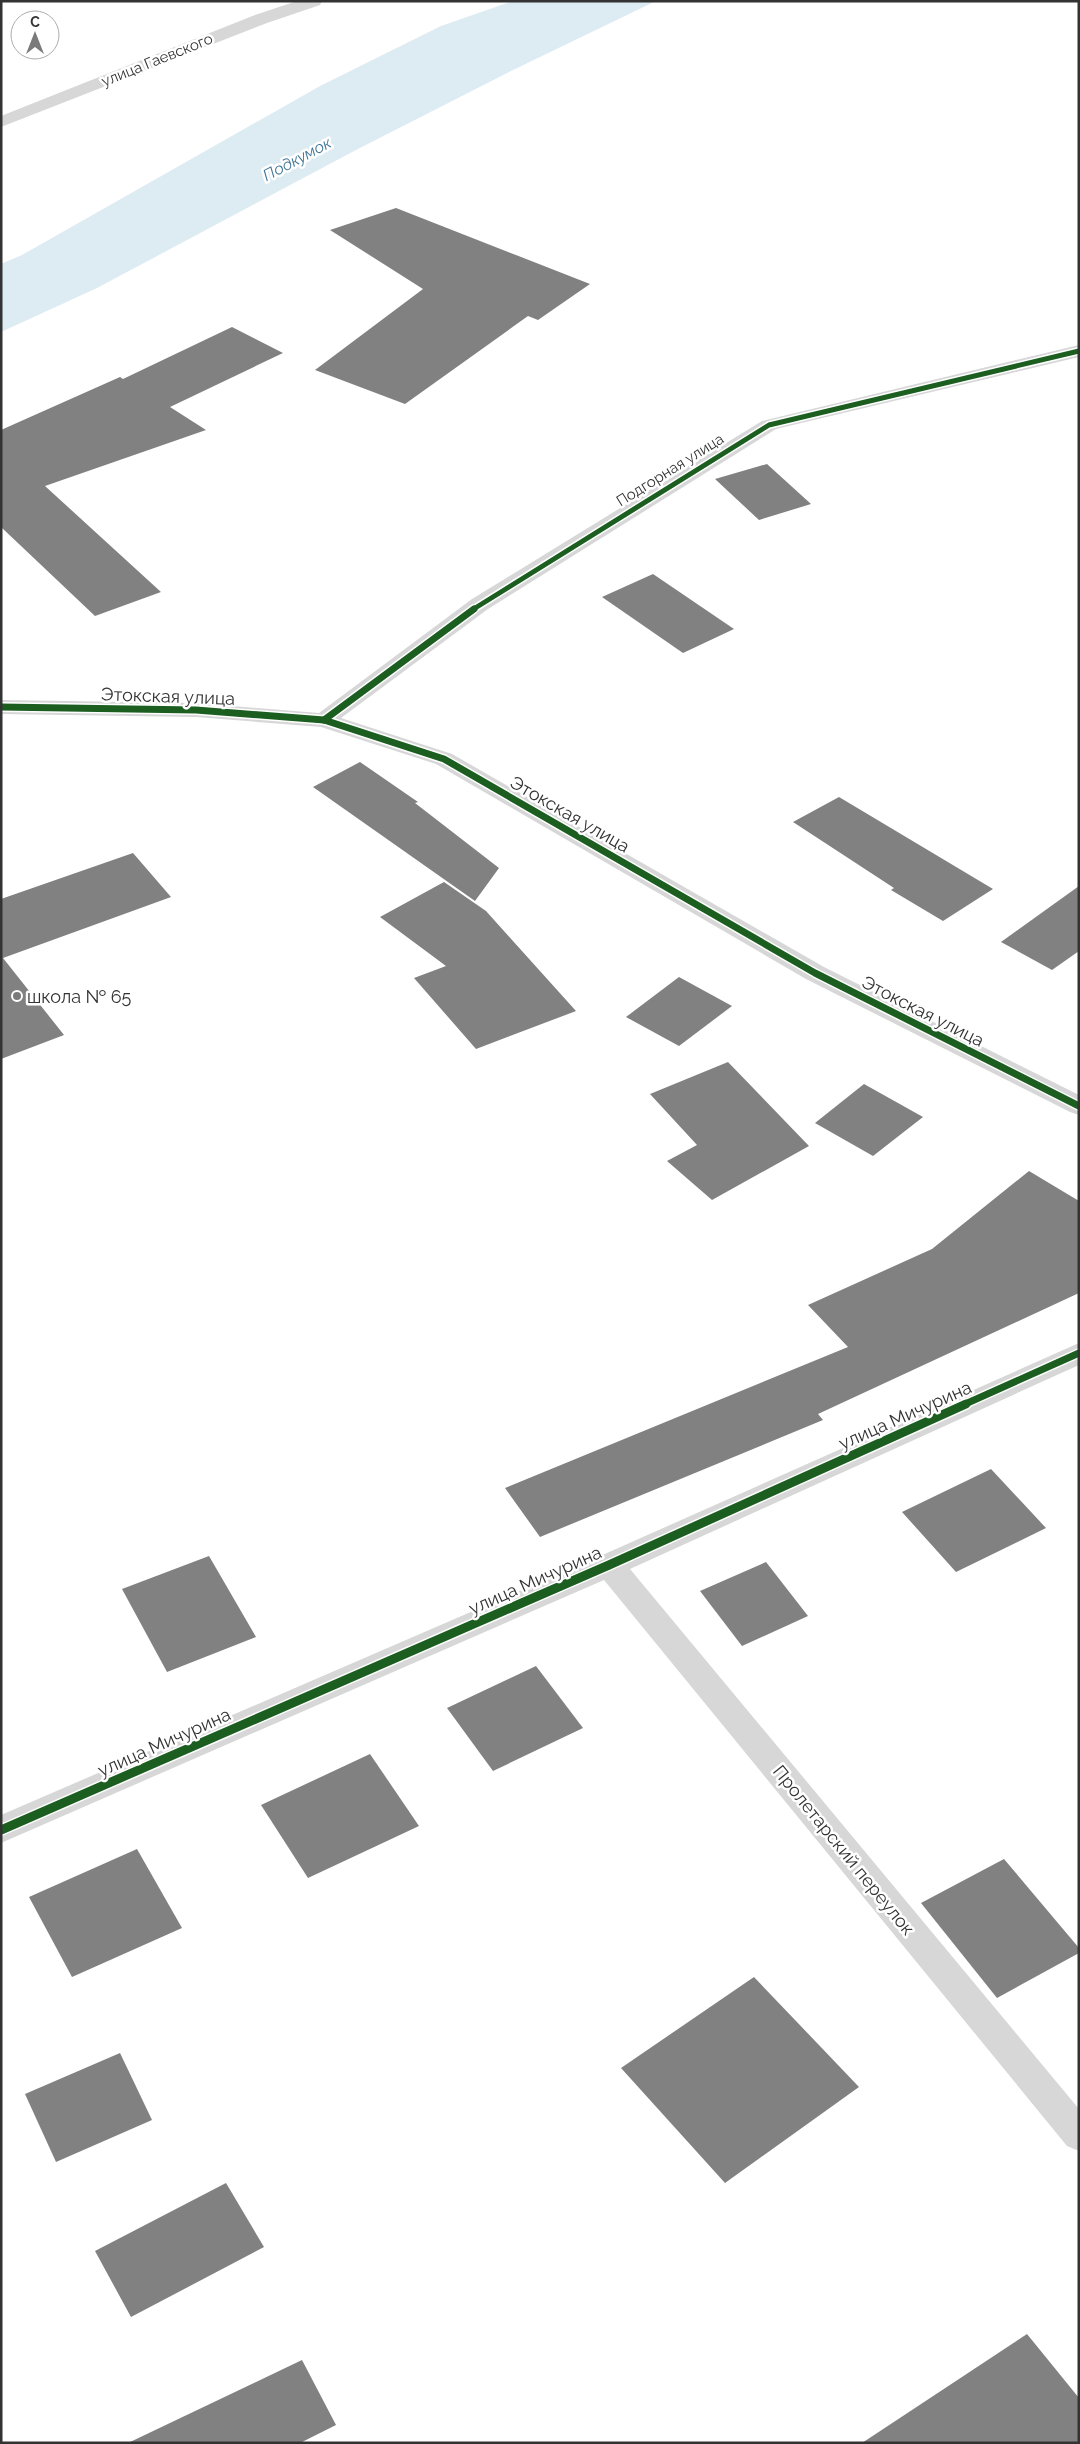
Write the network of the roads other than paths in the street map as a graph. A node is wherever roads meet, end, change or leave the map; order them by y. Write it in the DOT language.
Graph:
graph roads {
  1 [pos="314,1"];
  2 [pos="1,122"];
  3 [pos="1079,352"];
  4 [pos="1,707"];
  5 [pos="324,720"];
  6 [pos="1079,1106"];
  7 [pos="1079,1353"];
  8 [pos="608,1565"];
  9 [pos="1,1830"];
  10 [pos="1079,2136"];
  1 -- 2 [label="street, улица Гаевского"];
  3 -- 5 [label="street, Подгорная улица"];
  4 -- 5 [label="street, Этокская улица"];
  5 -- 6 [label="street, Этокская улица"];
  7 -- 8 [label="street, улица Мичурина"];
  8 -- 9 [label="street, улица Мичурина"];
  8 -- 10 [label="street, Пролетарский переулок"];
}
